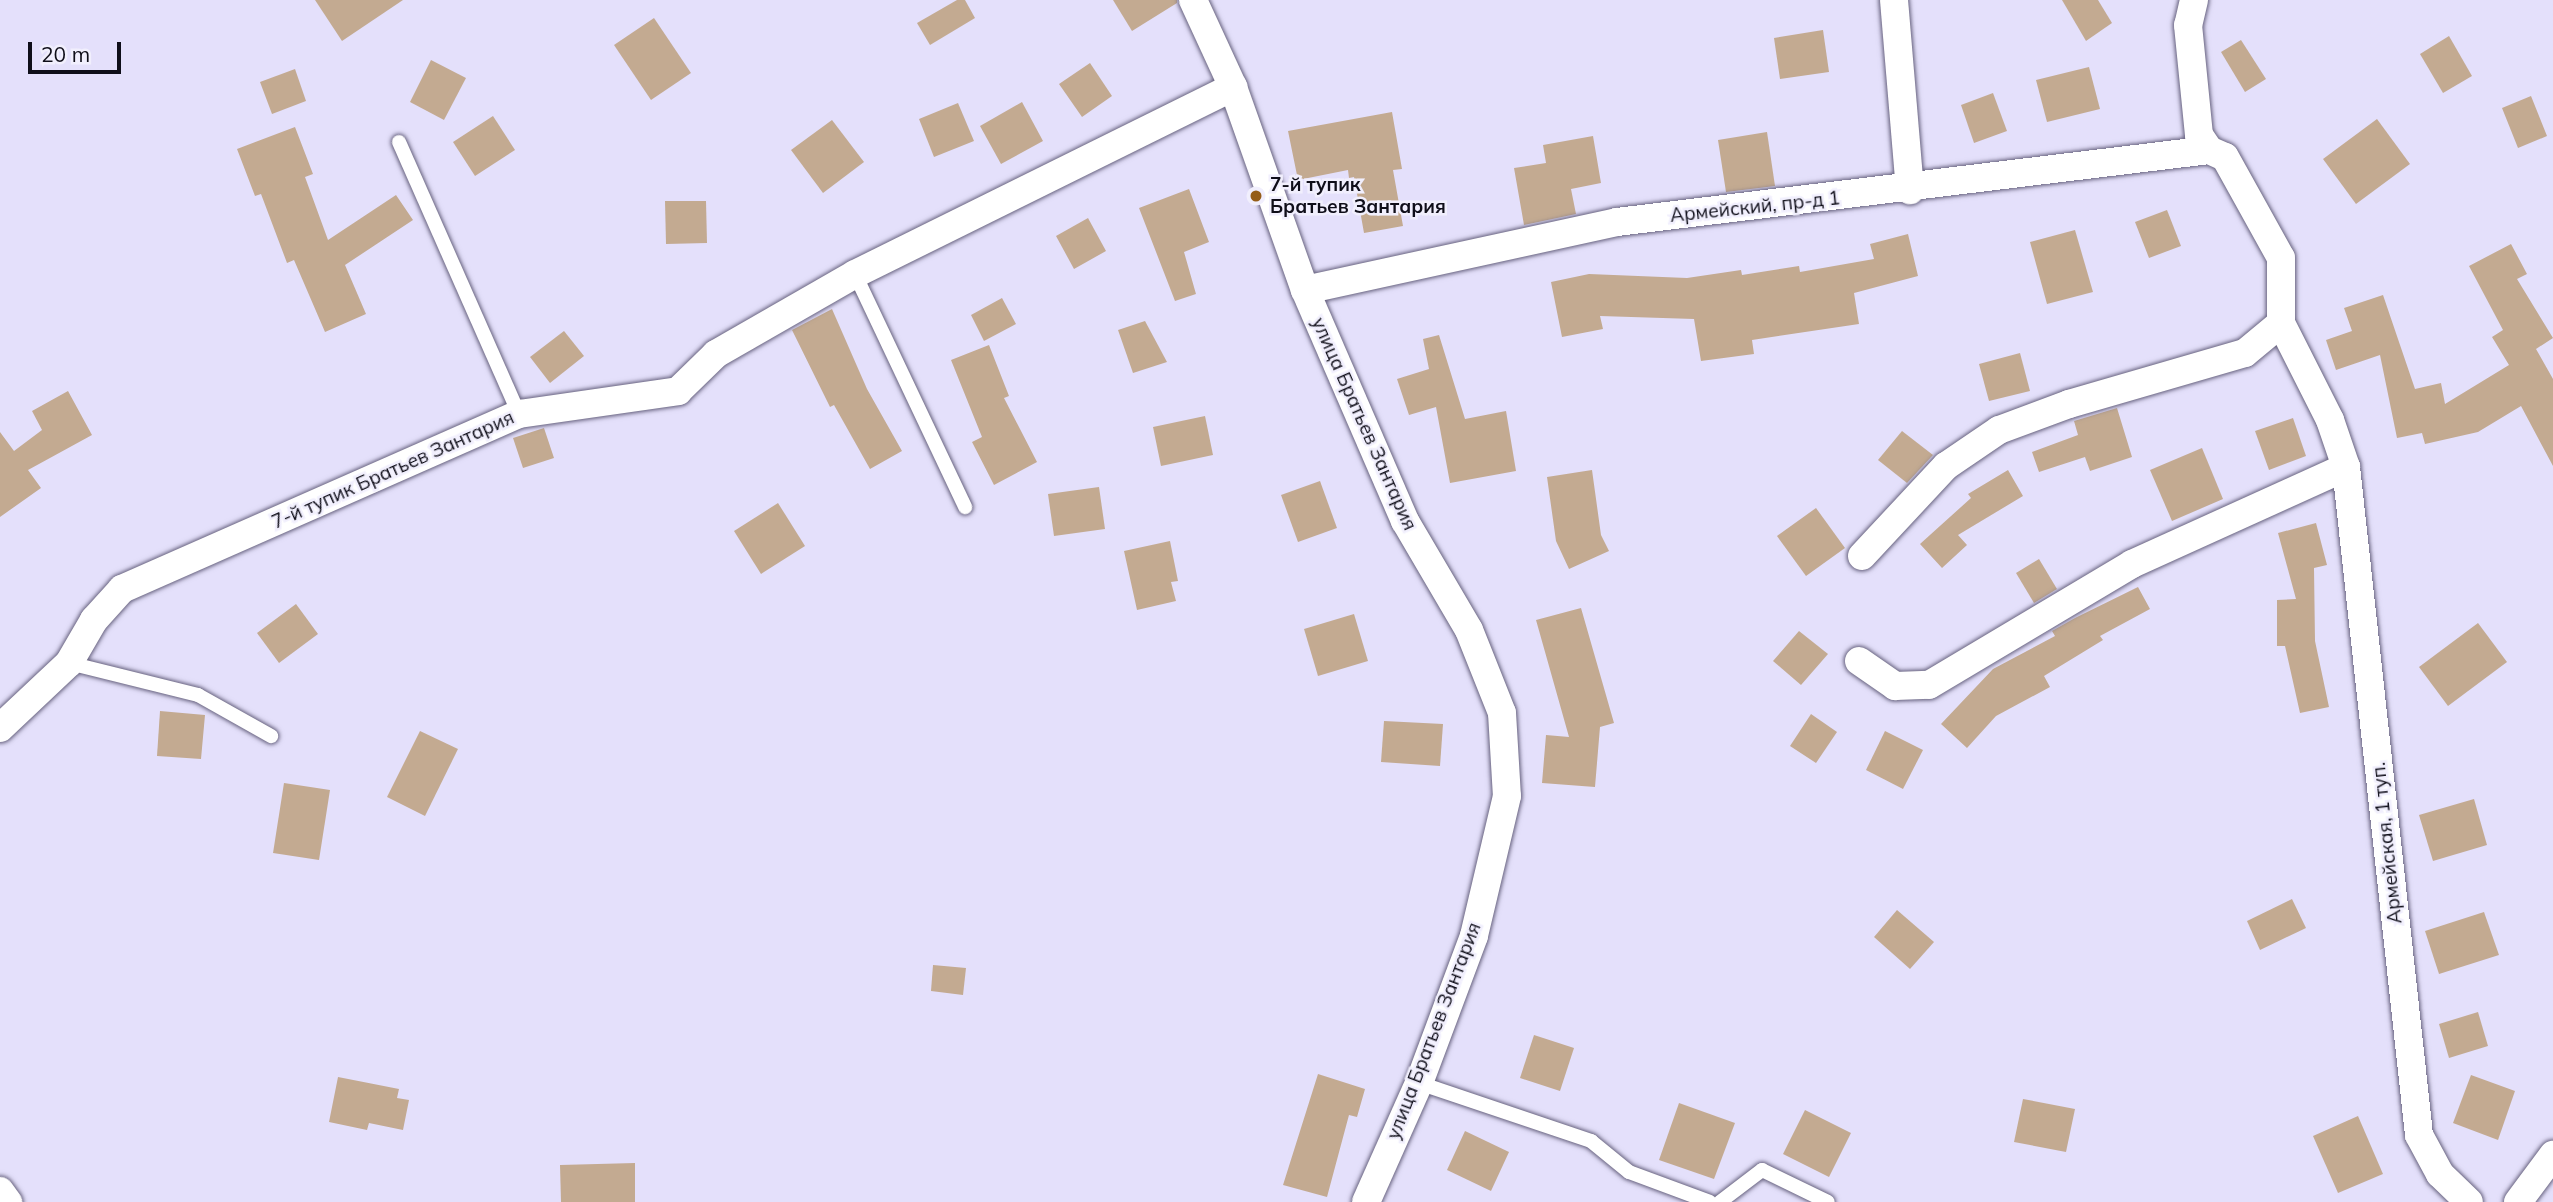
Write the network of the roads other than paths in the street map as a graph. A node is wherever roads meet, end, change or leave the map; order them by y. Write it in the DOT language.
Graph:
graph roads {
  1 [pos="1193,0"];
  2 [pos="1894,0"];
  3 [pos="2194,0"];
  4 [pos="1233,87"];
  5 [pos="399,142"];
  6 [pos="2209,150"];
  7 [pos="1910,190"];
  8 [pos="855,274"];
  9 [pos="1305,290"];
  10 [pos="2281,323"];
  11 [pos="519,414"];
  12 [pos="2346,467"];
  13 [pos="965,507"];
  14 [pos="1861,556"];
  15 [pos="1858,661"];
  16 [pos="69,663"];
  17 [pos="0,728"];
  18 [pos="271,736"];
  19 [pos="1419,1083"];
  20 [pos="2553,1155"];
  21 [pos="0,1191"];
  22 [pos="8,1202"];
  23 [pos="1366,1202"];
  24 [pos="1710,1202"];
  25 [pos="1720,1202"];
  26 [pos="1828,1202"];
  27 [pos="2469,1202"];
  28 [pos="2518,1202"];
  1 -- 4 [label="street, улица Братьев Зантария"];
  2 -- 7 [label="street"];
  3 -- 6 [label="street, Армейская, 1 туп."];
  4 -- 8 [label="street, 7-й тупик Братьев Зантария"];
  4 -- 9 [label="street, улица Братьев Зантария"];
  5 -- 11 [label="lane"];
  6 -- 7 [label="street, Армейский, пр-д 1"];
  6 -- 10 [label="street, Армейская, 1 туп."];
  7 -- 9 [label="street, Армейский, пр-д 1"];
  8 -- 11 [label="street, 7-й тупик Братьев Зантария"];
  8 -- 13 [label="lane"];
  9 -- 19 [label="street, улица Братьев Зантария"];
  10 -- 12 [label="street, Армейская, 1 туп."];
  10 -- 14 [label="street"];
  11 -- 16 [label="street, 7-й тупик Братьев Зантария"];
  12 -- 15 [label="street"];
  12 -- 27 [label="street, Армейская, 1 туп."];
  16 -- 17 [label="street, 7-й тупик Братьев Зантария"];
  16 -- 18 [label="lane"];
  19 -- 23 [label="street, улица Братьев Зантария"];
  19 -- 24 [label="lane"];
  20 -- 28 [label="street"];
  21 -- 22 [label="street"];
  25 -- 26 [label="lane"];
}
